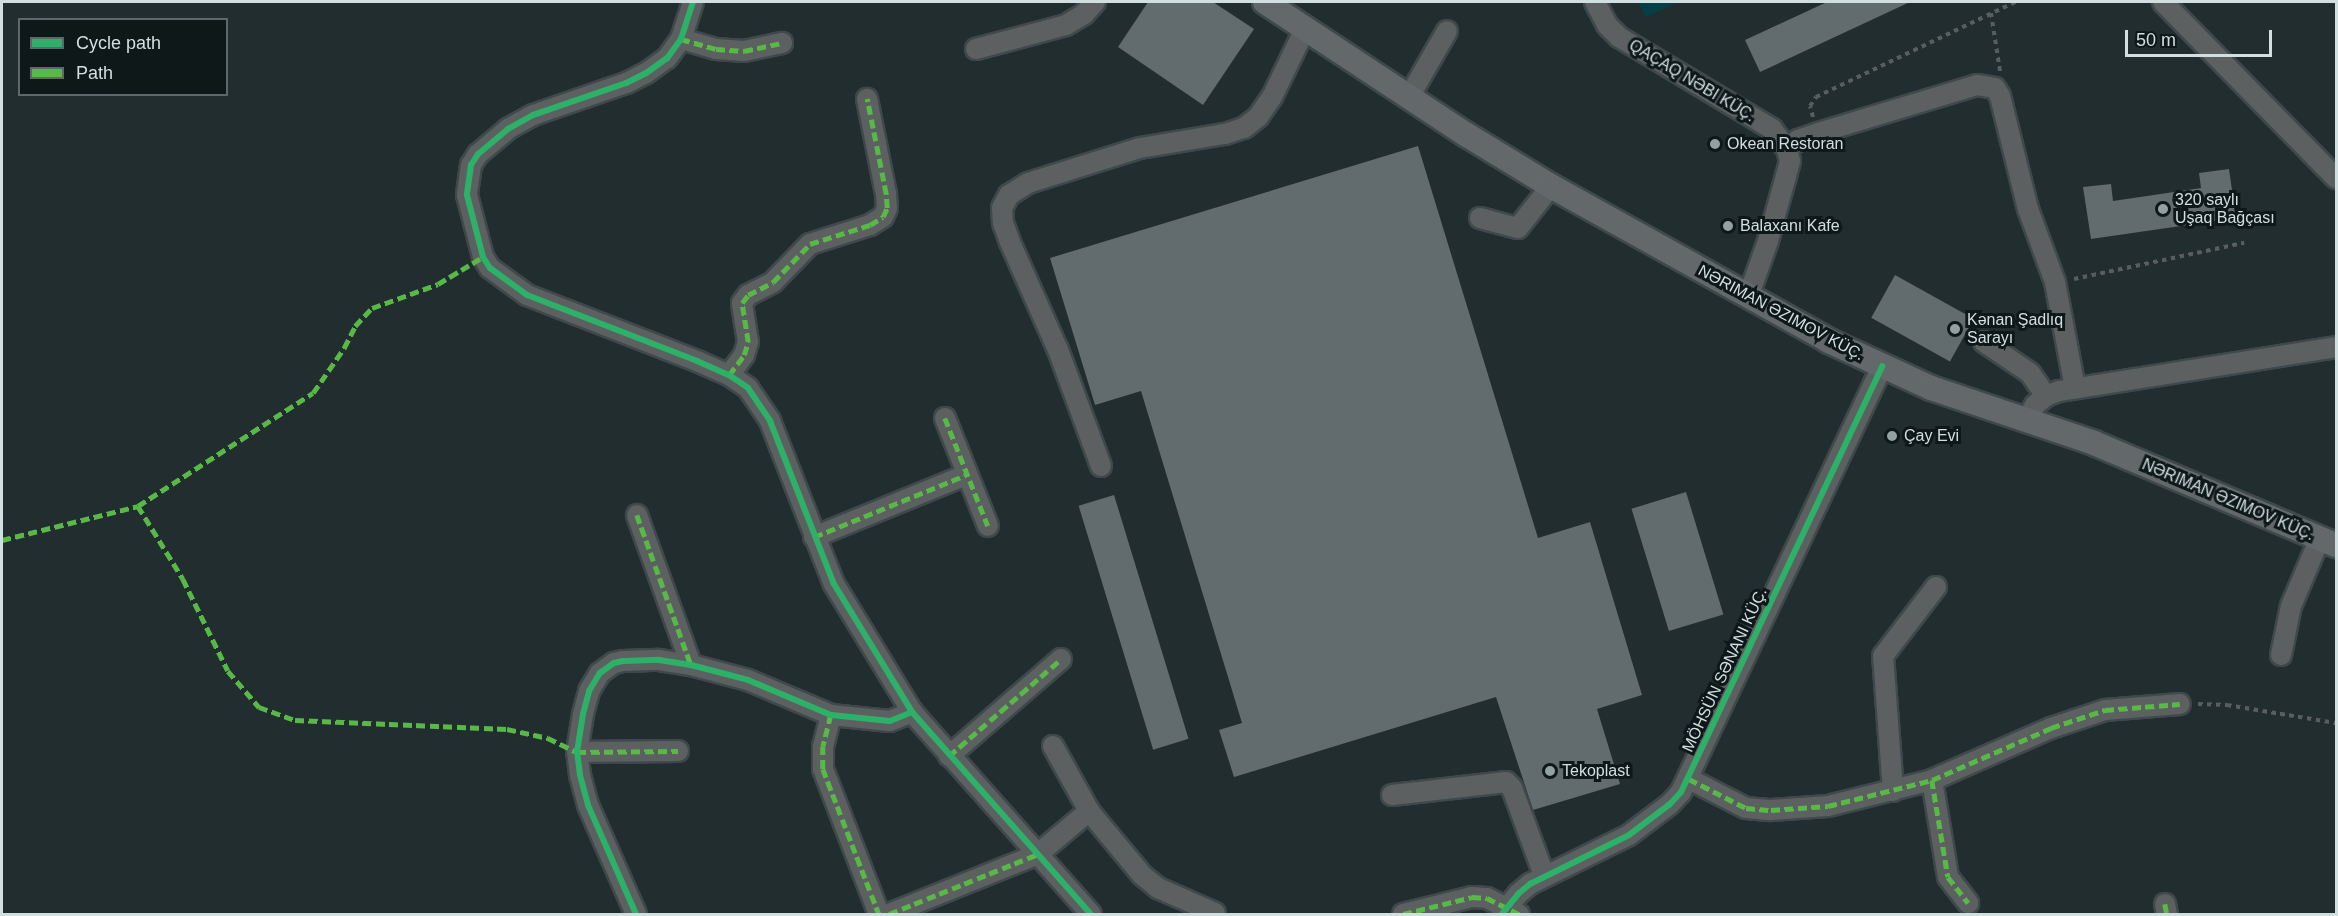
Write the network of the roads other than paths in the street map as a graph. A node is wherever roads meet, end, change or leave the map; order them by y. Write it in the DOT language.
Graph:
graph roads {
  1 [pos="693,2"];
  2 [pos="1095,2"];
  3 [pos="1265,2"];
  4 [pos="1595,2"];
  5 [pos="2163,2"];
  6 [pos="1305,29"];
  7 [pos="1447,31"];
  8 [pos="681,39"];
  9 [pos="782,43"];
  10 [pos="976,49"];
  11 [pos="1409,97"];
  12 [pos="867,99"];
  13 [pos="1787,149"];
  14 [pos="2335,171"];
  15 [pos="1551,186"];
  16 [pos="1480,218"];
  17 [pos="1748,297"];
  18 [pos="1984,342"];
  19 [pos="2337,347"];
  20 [pos="1882,366"];
  21 [pos="729,375"];
  22 [pos="2075,388"];
  23 [pos="2046,396"];
  24 [pos="945,418"];
  25 [pos="2027,419"];
  26 [pos="1101,466"];
  27 [pos="966,475"];
  28 [pos="637,515"];
  29 [pos="988,526"];
  30 [pos="814,537"];
  31 [pos="2328,542"];
  32 [pos="1936,587"];
  33 [pos="2281,655"];
  34 [pos="1061,659"];
  35 [pos="692,665"];
  36 [pos="2180,704"];
  37 [pos="912,712"];
  38 [pos="831,715"];
  39 [pos="1053,746"];
  40 [pos="678,751"];
  41 [pos="577,752"];
  42 [pos="949,756"];
  43 [pos="1689,779"];
  44 [pos="1932,780"];
  45 [pos="1893,791"];
  46 [pos="1392,795"];
  47 [pos="1089,811"];
  48 [pos="1038,854"];
  49 [pos="1544,875"];
  50 [pos="1968,903"];
  51 [pos="1509,912"];
  52 [pos="1215,913"];
  53 [pos="636,915"];
  54 [pos="879,915"];
  55 [pos="889,915"];
  56 [pos="1091,915"];
  57 [pos="1403,915"];
  1 -- 8 [label="street"];
  2 -- 10 [label="street"];
  3 -- 6 [label="main road, NƏRIMAN ƏZIMOV KÜÇ."];
  4 -- 13 [label="street, QAÇAQ NƏBI KÜÇ."];
  5 -- 14 [label="street"];
  6 -- 11 [label="main road, NƏRIMAN ƏZIMOV KÜÇ."];
  6 -- 26 [label="street"];
  7 -- 11 [label="street"];
  8 -- 9 [label="street"];
  8 -- 21 [label="street"];
  11 -- 15 [label="main road, NƏRIMAN ƏZIMOV KÜÇ."];
  12 -- 21 [label="street"];
  13 -- 17 [label="street"];
  13 -- 22 [label="street"];
  15 -- 16 [label="street"];
  15 -- 17 [label="main road, NƏRIMAN ƏZIMOV KÜÇ."];
  17 -- 20 [label="main road, NƏRIMAN ƏZIMOV KÜÇ."];
  18 -- 23 [label="street"];
  19 -- 22 [label="street"];
  20 -- 25 [label="main road, NƏRIMAN ƏZIMOV KÜÇ."];
  20 -- 43 [label="street, MÖHSÜN SƏNANI KÜÇ."];
  21 -- 30 [label="street"];
  22 -- 23 [label="street"];
  23 -- 25 [label="street"];
  24 -- 27 [label="street"];
  25 -- 31 [label="main road, NƏRIMAN ƏZIMOV KÜÇ."];
  27 -- 29 [label="street"];
  27 -- 30 [label="street"];
  28 -- 35 [label="street"];
  30 -- 37 [label="street"];
  31 -- 33 [label="street"];
  32 -- 45 [label="street"];
  34 -- 42 [label="street"];
  35 -- 38 [label="street"];
  35 -- 41 [label="street"];
  36 -- 44 [label="street"];
  37 -- 38 [label="street"];
  37 -- 42 [label="street"];
  38 -- 54 [label="street"];
  39 -- 47 [label="street"];
  40 -- 41 [label="street"];
  41 -- 53 [label="street"];
  42 -- 48 [label="street"];
  43 -- 45 [label="street"];
  43 -- 49 [label="street, MÖHSÜN SƏNANI KÜÇ."];
  44 -- 45 [label="street"];
  44 -- 50 [label="street"];
  46 -- 49 [label="street"];
  47 -- 48 [label="street"];
  47 -- 52 [label="street"];
  48 -- 55 [label="street"];
  48 -- 56 [label="street"];
  49 -- 51 [label="street, MÖHSÜN SƏNANI KÜÇ."];
  51 -- 57 [label="street"];
}
